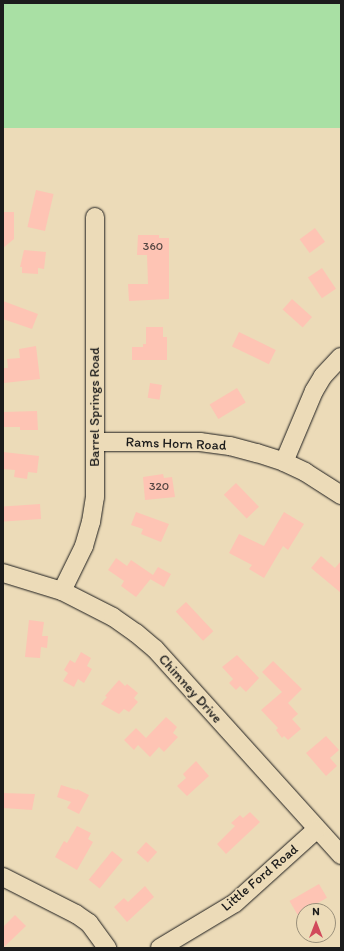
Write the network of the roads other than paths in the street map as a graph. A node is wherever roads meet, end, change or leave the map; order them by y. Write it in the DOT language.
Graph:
graph roads {
  1 [pos="95,217"];
  2 [pos="341,357"];
  3 [pos="95,442"];
  4 [pos="284,462"];
  5 [pos="341,494"];
  6 [pos="3,573"];
  7 [pos="62,591"];
  8 [pos="317,829"];
  9 [pos="341,855"];
  10 [pos="3,876"];
  11 [pos="107,948"];
  12 [pos="160,948"];
  1 -- 3 [label="street, Barrel Springs Road"];
  2 -- 4 [label="street"];
  3 -- 4 [label="street, Rams Horn Road"];
  3 -- 7 [label="street, Barrel Springs Road"];
  4 -- 5 [label="street, Rams Horn Road"];
  6 -- 7 [label="street, Chimney Drive"];
  7 -- 8 [label="street, Chimney Drive"];
  8 -- 9 [label="street, Chimney Drive"];
  8 -- 12 [label="street, Little Ford Road"];
  10 -- 11 [label="street"];
}
